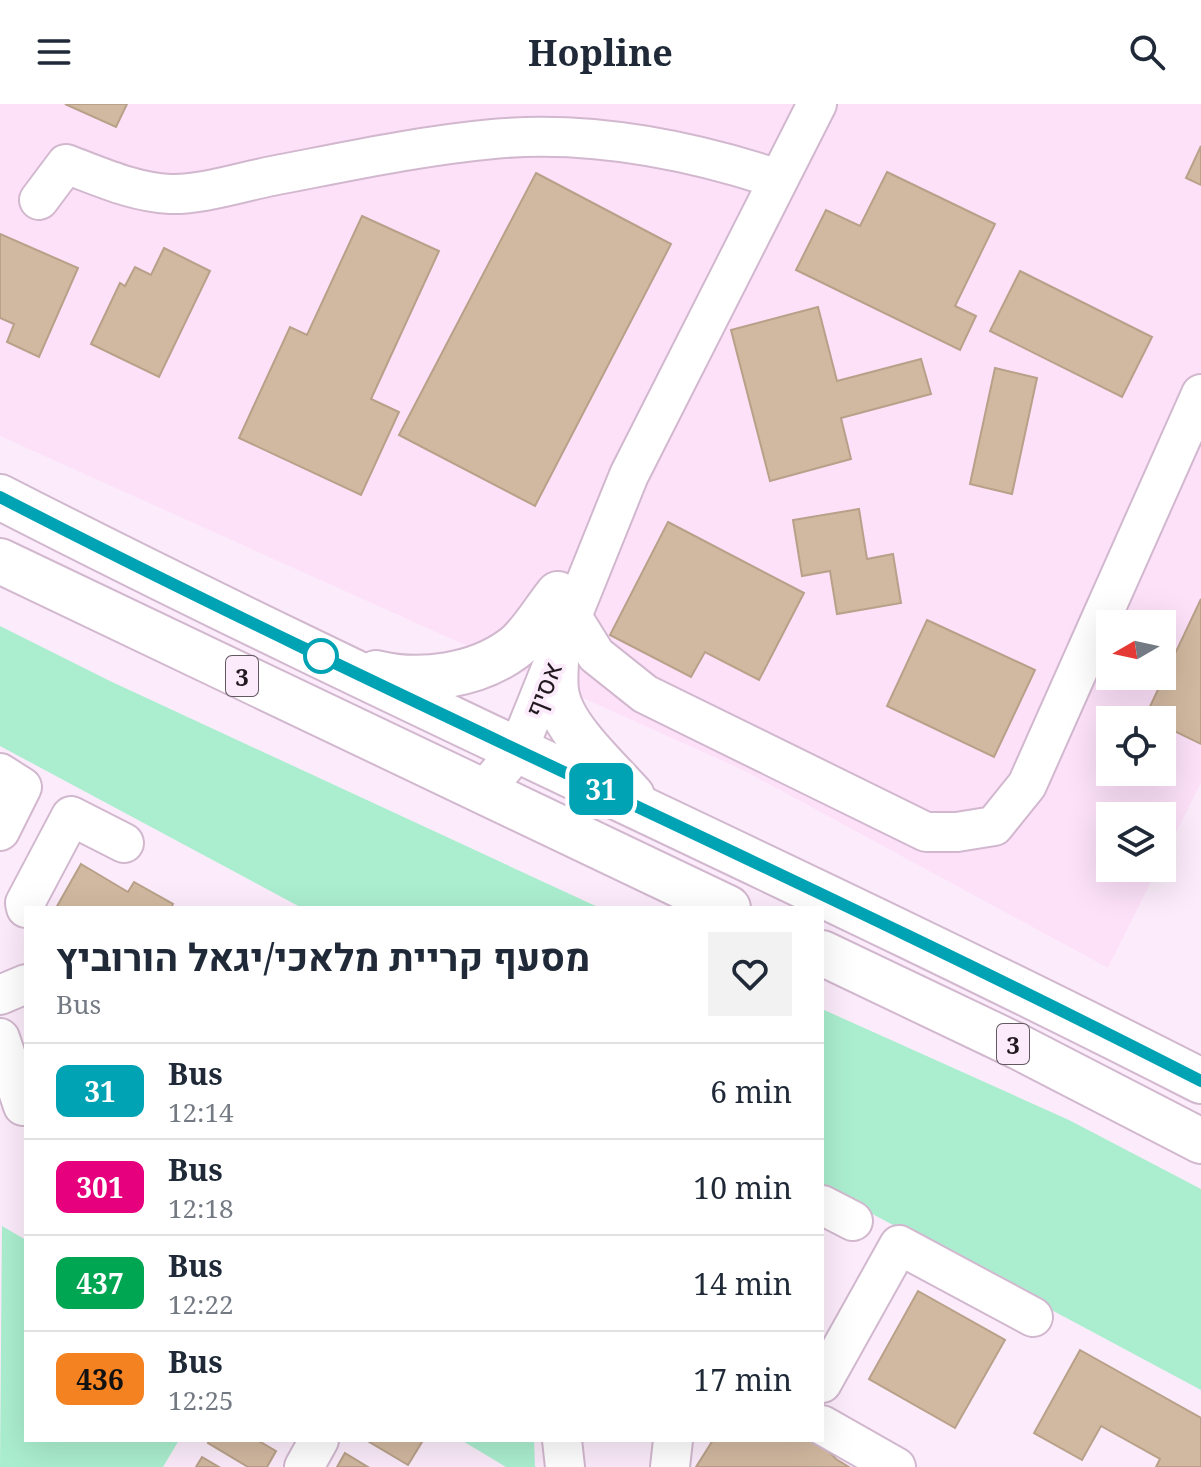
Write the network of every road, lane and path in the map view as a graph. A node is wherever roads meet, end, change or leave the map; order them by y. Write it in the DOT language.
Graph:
graph roads {
  1 [pos="817,104"];
  2 [pos="778,179"];
  3 [pos="39,200"];
  4 [pos="1201,394"];
  5 [pos="0,497"];
  6 [pos="0,561"];
  7 [pos="0,583"];
  8 [pos="565,606"];
  9 [pos="135,625"];
  10 [pos="556,658"];
  11 [pos="332,661"];
  12 [pos="506,744"];
  13 [pos="0,773"];
  14 [pos="483,792"];
  15 [pos="644,810"];
  16 [pos="0,831"];
  17 [pos="124,843"];
  18 [pos="26,906"];
  19 [pos="724,906"];
  20 [pos="824,954"];
  21 [pos="24,985"];
  22 [pos="0,995"];
  23 [pos="0,1038"];
  24 [pos="1201,1081"];
  25 [pos="16,1113"];
  26 [pos="1201,1141"];
  27 [pos="1033,1317"];
  28 [pos="824,1379"];
  29 [pos="824,1426"];
  30 [pos="318,1442"];
  31 [pos="562,1442"];
  32 [pos="673,1442"];
  33 [pos="304,1467"];
  34 [pos="565,1467"];
  35 [pos="670,1467"];
  36 [pos="896,1467"];
  1 -- 2 [label="street, אסיף"];
  2 -- 3 [label="street"];
  2 -- 8 [label="street, אסיף"];
  4 -- 8 [label="street"];
  5 -- 11 [label="highway, 3"];
  6 -- 9 [label="highway, 3"];
  7 -- 9 [label="highway"];
  8 -- 10 [label="street, אסיף"];
  8 -- 11 [label="highway"];
  8 -- 12 [label="street, אסיף"];
  9 -- 14 [label="highway, 3"];
  10 -- 12 [label="street, אסיף"];
  10 -- 15 [label="highway"];
  11 -- 12 [label="highway, 3"];
  12 -- 14 [label="street, אסיף"];
  12 -- 15 [label="highway, 3"];
  13 -- 16 [label="street"];
  14 -- 19 [label="highway, 3"];
  15 -- 24 [label="highway, 3"];
  17 -- 18 [label="street"];
  20 -- 26 [label="highway, 3"];
  21 -- 22 [label="street"];
  23 -- 25 [label="street"];
  27 -- 28 [label="street"];
  29 -- 36 [label="street"];
  30 -- 33 [label="street"];
  31 -- 34 [label="street"];
  32 -- 35 [label="street"];
}
